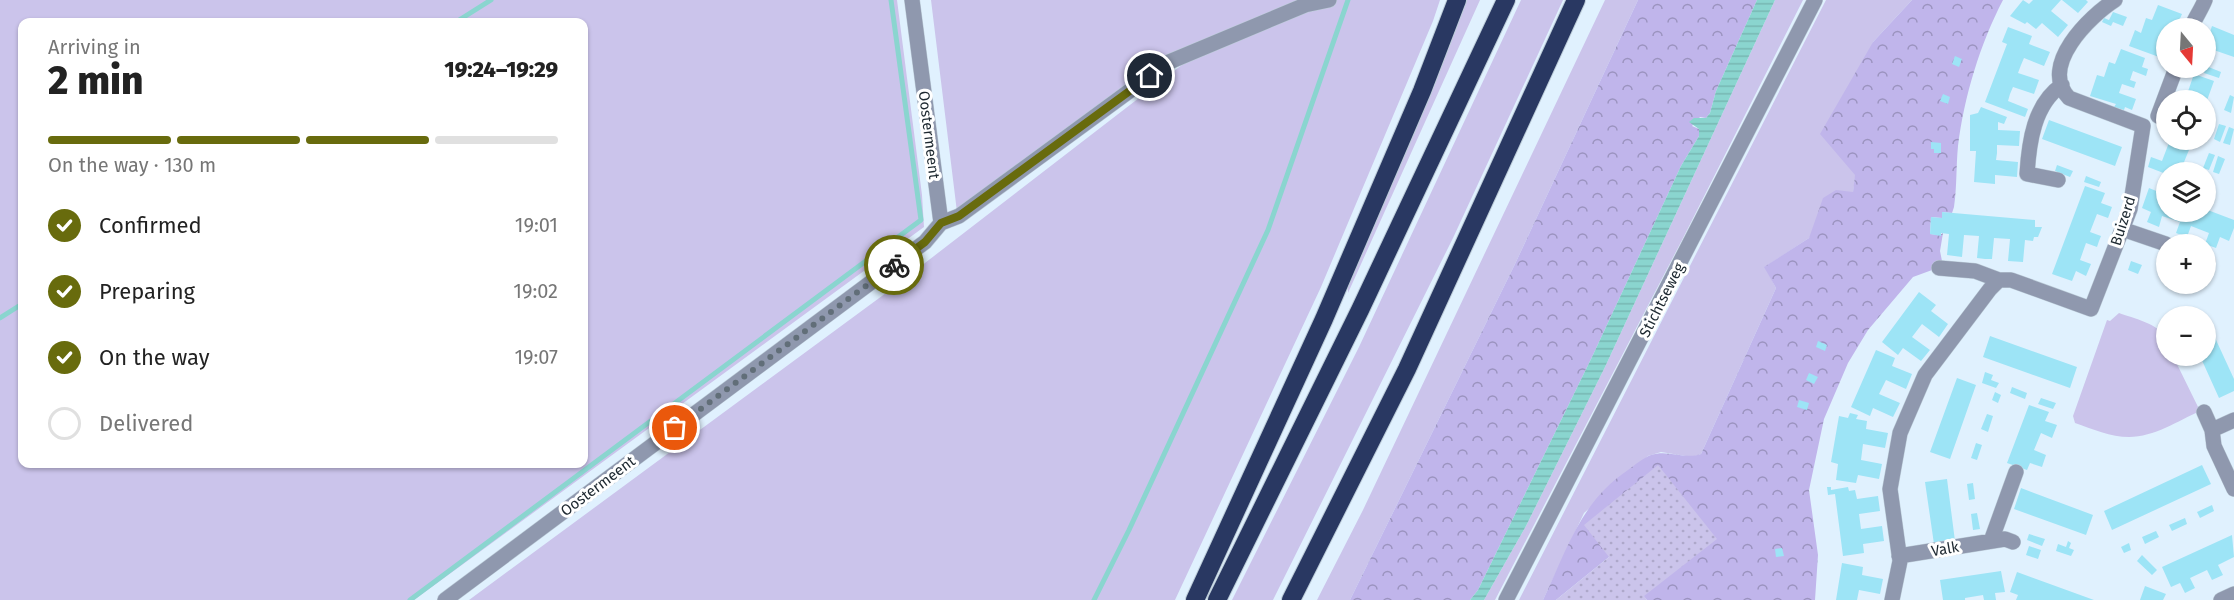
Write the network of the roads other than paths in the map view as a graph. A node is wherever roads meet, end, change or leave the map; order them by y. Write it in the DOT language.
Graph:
graph roads {
  1 [pos="912,0"];
  2 [pos="1329,0"];
  3 [pos="1457,0"];
  4 [pos="1506,0"];
  5 [pos="1576,0"];
  6 [pos="1815,0"];
  7 [pos="2115,0"];
  8 [pos="2205,0"];
  9 [pos="2195,18"];
  10 [pos="2062,85"];
  11 [pos="2058,180"];
  12 [pos="941,223"];
  13 [pos="2122,229"];
  14 [pos="2156,241"];
  15 [pos="1939,268"];
  16 [pos="2000,280"];
  17 [pos="2204,412"];
  18 [pos="2234,420"];
  19 [pos="2212,430"];
  20 [pos="2016,472"];
  21 [pos="2234,489"];
  22 [pos="1991,541"];
  23 [pos="2013,542"];
  24 [pos="1899,556"];
  25 [pos="2234,594"];
  26 [pos="445,600"];
  27 [pos="1194,600"];
  28 [pos="1217,600"];
  29 [pos="1291,600"];
  30 [pos="1506,600"];
  31 [pos="1892,600"];
  32 [pos="2221,600"];
  1 -- 12 [label="street, Oostermeent"];
  2 -- 12 [label="street"];
  3 -- 27 [label="highway"];
  4 -- 28 [label="highway"];
  5 -- 29 [label="highway"];
  6 -- 30 [label="street, Stichtseweg"];
  7 -- 10 [label="street"];
  8 -- 9 [label="street"];
  10 -- 11 [label="street"];
  10 -- 13 [label="street, Buizerd"];
  12 -- 26 [label="street, Oostermeent"];
  13 -- 14 [label="street"];
  13 -- 16 [label="street, Buizerd"];
  15 -- 16 [label="street, Buizerd"];
  16 -- 24 [label="street"];
  17 -- 19 [label="street"];
  18 -- 19 [label="street"];
  19 -- 21 [label="street"];
  20 -- 22 [label="street"];
  22 -- 23 [label="street, Valk"];
  22 -- 24 [label="street, Valk"];
  24 -- 31 [label="street"];
  25 -- 32 [label="street"];
}
